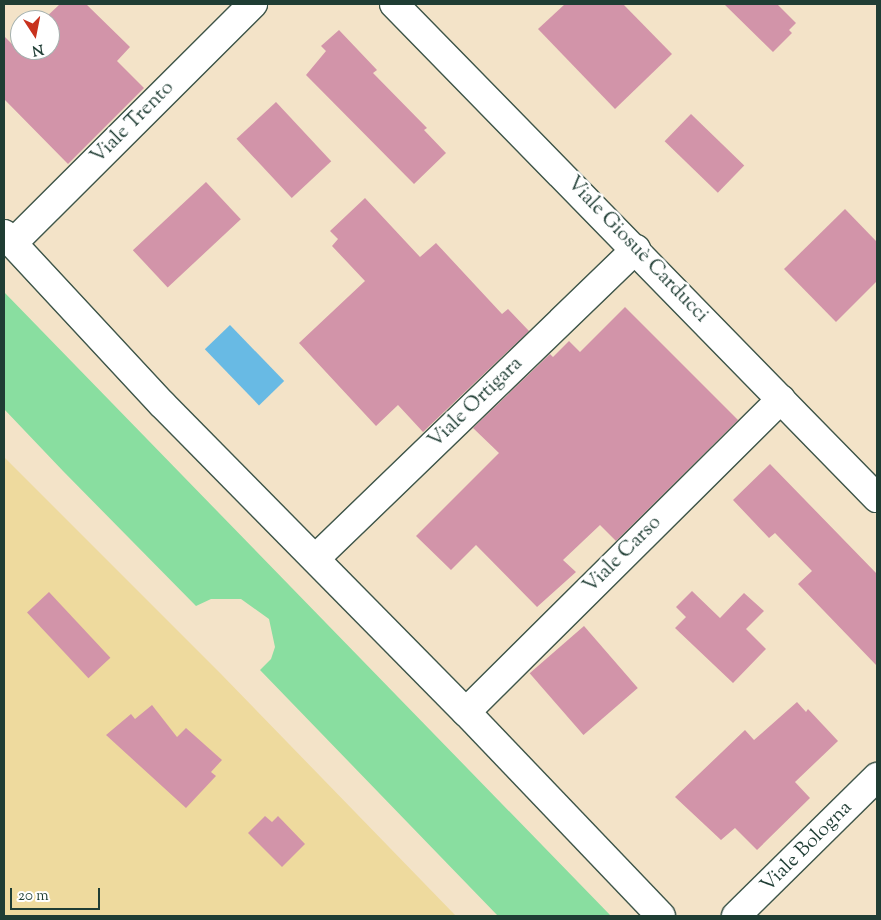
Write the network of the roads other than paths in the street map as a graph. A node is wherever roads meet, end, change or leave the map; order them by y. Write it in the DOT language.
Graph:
graph roads {
  1 [pos="253,4"];
  2 [pos="394,4"];
  3 [pos="8,238"];
  4 [pos="636,249"];
  5 [pos="781,399"];
  6 [pos="877,498"];
  7 [pos="316,558"];
  8 [pos="466,712"];
  9 [pos="877,777"];
  10 [pos="661,916"];
  11 [pos="736,916"];
  1 -- 3 [label="street, Viale Trento"];
  2 -- 4 [label="street, Viale Giosuè Carducci"];
  3 -- 7 [label="street"];
  4 -- 5 [label="street, Viale Giosuè Carducci"];
  4 -- 7 [label="street, Viale Ortigara"];
  5 -- 6 [label="street, Viale Giosuè Carducci"];
  5 -- 8 [label="street, Viale Carso"];
  7 -- 8 [label="street"];
  8 -- 10 [label="street"];
  9 -- 11 [label="street, Viale Bologna"];
}
